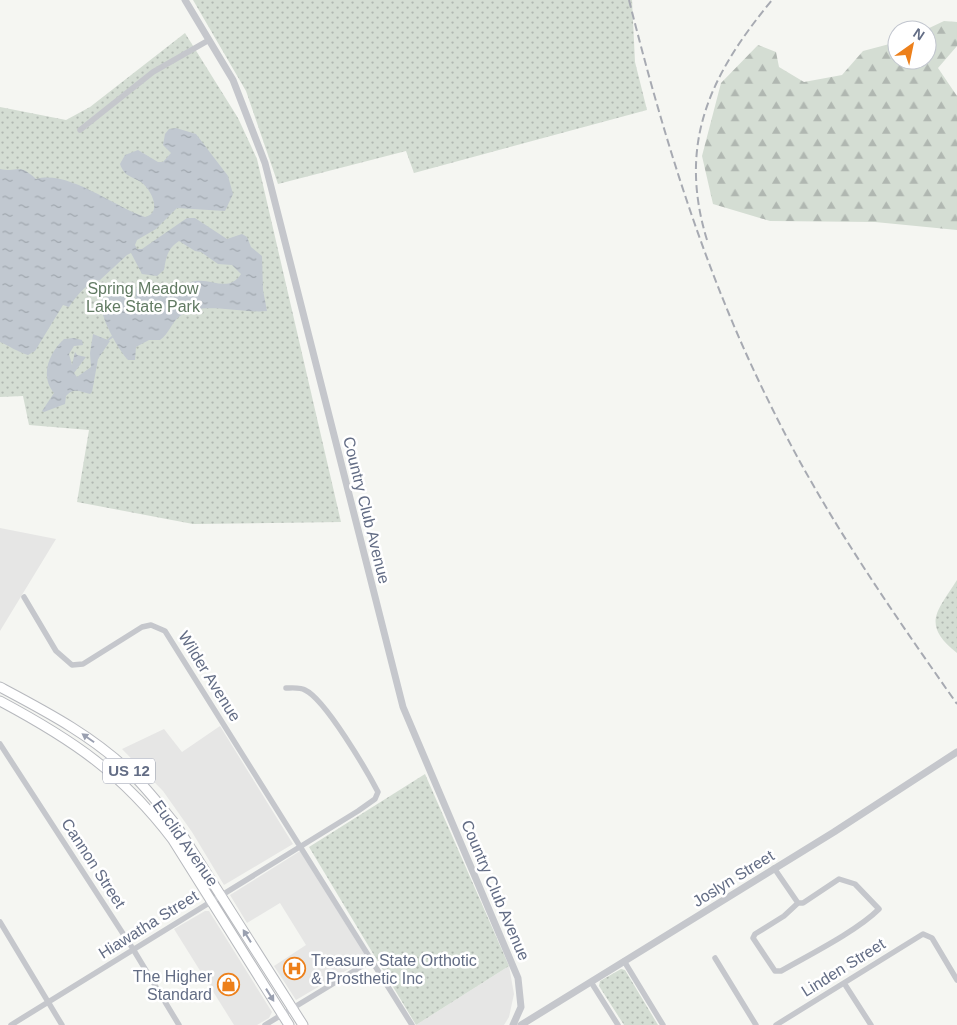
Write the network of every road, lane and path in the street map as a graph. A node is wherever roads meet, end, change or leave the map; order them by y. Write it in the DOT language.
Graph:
graph roads {
  1 [pos="185,0"];
  2 [pos="209,40"];
  3 [pos="80,130"];
  4 [pos="24,597"];
  5 [pos="0,687"];
  6 [pos="286,688"];
  7 [pos="0,701"];
  8 [pos="28,702"];
  9 [pos="23,713"];
  10 [pos="0,744"];
  11 [pos="957,752"];
  12 [pos="300,846"];
  13 [pos="774,868"];
  14 [pos="221,894"];
  15 [pos="212,900"];
  16 [pos="798,903"];
  17 [pos="0,922"];
  18 [pos="133,949"];
  19 [pos="715,958"];
  20 [pos="372,960"];
  21 [pos="624,962"];
  22 [pos="957,980"];
  23 [pos="592,982"];
  24 [pos="844,983"];
  25 [pos="48,1002"];
  26 [pos="292,1008"];
  27 [pos="282,1015"];
  28 [pos="525,1024"];
  29 [pos="11,1025"];
  30 [pos="62,1025"];
  31 [pos="179,1025"];
  32 [pos="265,1025"];
  33 [pos="288,1025"];
  34 [pos="303,1025"];
  35 [pos="412,1025"];
  36 [pos="513,1025"];
  37 [pos="618,1025"];
  38 [pos="663,1025"];
  39 [pos="756,1025"];
  40 [pos="776,1025"];
  41 [pos="871,1025"];
  1 -- 2 [label="street, Country Club Avenue"];
  2 -- 3 [label="street"];
  2 -- 36 [label="street, Country Club Avenue"];
  4 -- 12 [label="street, Wilder Avenue"];
  5 -- 8 [label="highway, Euclid Avenue / US 12"];
  6 -- 12 [label="street"];
  7 -- 9 [label="highway, Euclid Avenue / US 12"];
  8 -- 9 [label="highway"];
  14 -- 8 [label="highway, Euclid Avenue / US 12, one-way"];
  9 -- 15 [label="highway, Euclid Avenue / US 12"];
  10 -- 18 [label="street, Cannon Street"];
  11 -- 13 [label="street, Joslyn Street"];
  12 -- 14 [label="street, Hiawatha Street"];
  12 -- 20 [label="street, Wilder Avenue"];
  13 -- 16 [label="street"];
  13 -- 21 [label="street, Joslyn Street"];
  14 -- 15 [label="street, Hiawatha Street"];
  26 -- 14 [label="highway, Euclid Avenue / US 12, one-way"];
  15 -- 18 [label="street, Hiawatha Street"];
  15 -- 27 [label="highway, Euclid Avenue / US 12, one-way"];
  16 -- 16 [label="street"];
  17 -- 25 [label="street"];
  18 -- 25 [label="street, Hiawatha Street"];
  18 -- 31 [label="street, Cannon Street"];
  19 -- 39 [label="street"];
  20 -- 26 [label="street"];
  20 -- 35 [label="street, Wilder Avenue"];
  21 -- 23 [label="street, Joslyn Street"];
  21 -- 38 [label="street"];
  22 -- 24 [label="street, Linden Street"];
  23 -- 28 [label="street, Joslyn Street"];
  23 -- 37 [label="street"];
  24 -- 40 [label="street, Linden Street"];
  24 -- 41 [label="street"];
  25 -- 29 [label="street, Hiawatha Street"];
  25 -- 30 [label="street"];
  26 -- 27 [label="street"];
  26 -- 34 [label="highway, Euclid Avenue / US 12"];
  27 -- 32 [label="street"];
  27 -- 33 [label="highway, Euclid Avenue / US 12"];
}
